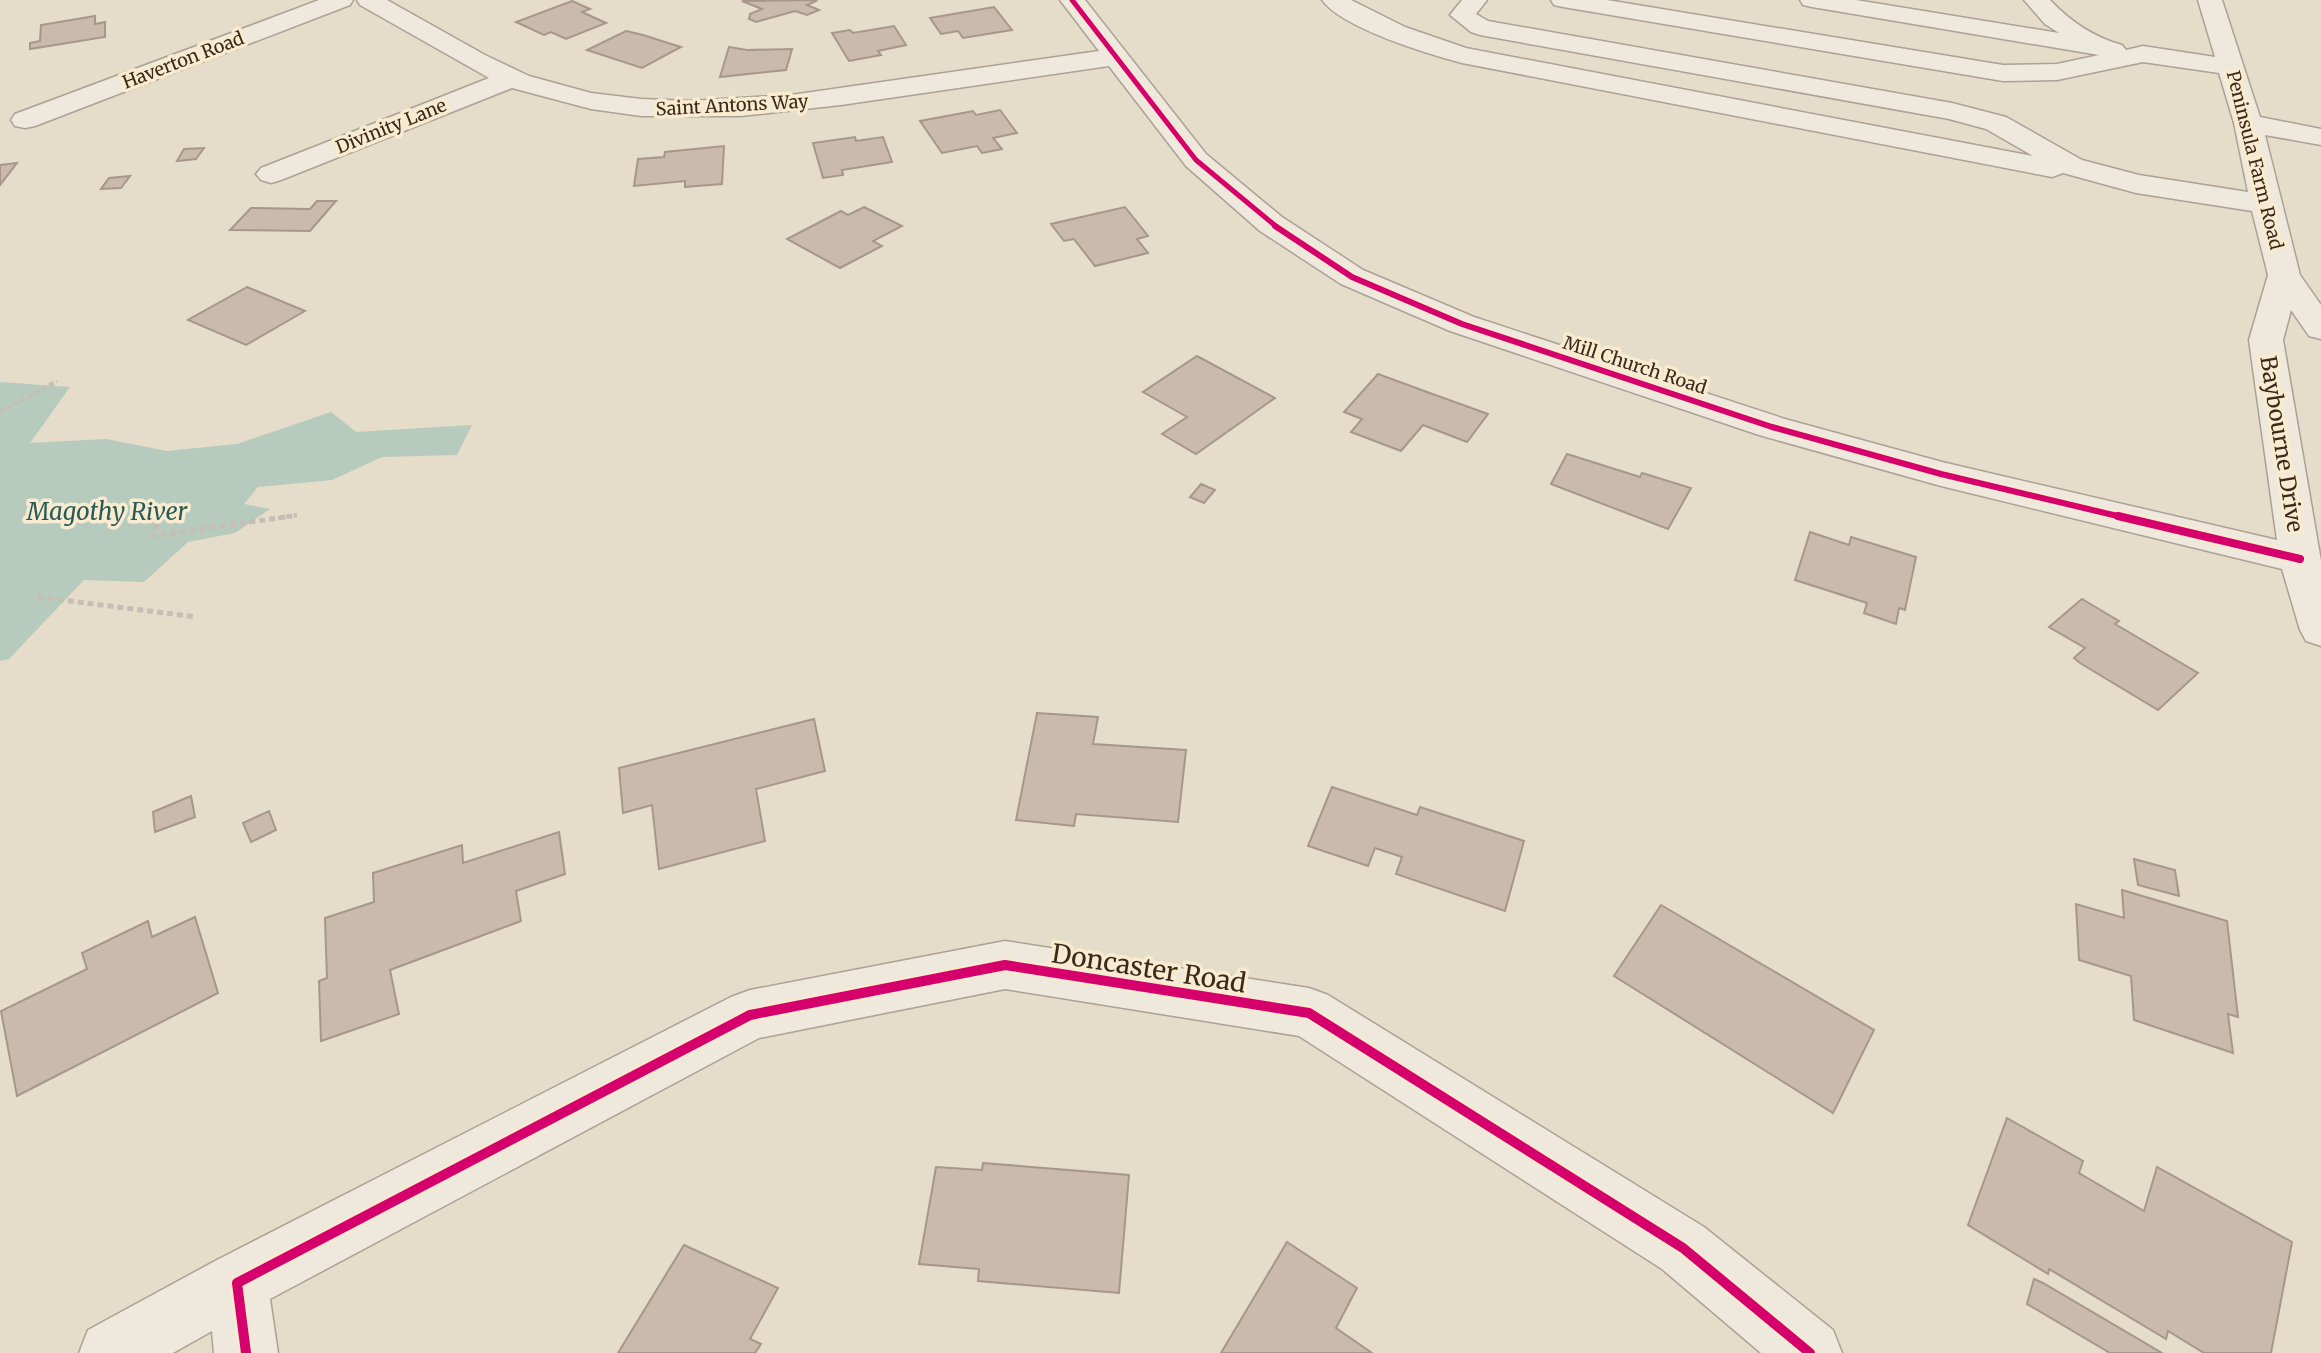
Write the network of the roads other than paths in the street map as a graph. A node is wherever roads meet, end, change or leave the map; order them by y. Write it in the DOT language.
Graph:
graph roads {
  1 [pos="341,0"];
  2 [pos="369,0"];
  3 [pos="1072,0"];
  4 [pos="1334,0"];
  5 [pos="1475,0"];
  6 [pos="1563,0"];
  7 [pos="1812,0"];
  8 [pos="2036,0"];
  9 [pos="2210,0"];
  10 [pos="2095,47"];
  11 [pos="2143,54"];
  12 [pos="1115,57"];
  13 [pos="2231,67"];
  14 [pos="512,78"];
  15 [pos="25,120"];
  16 [pos="2248,123"];
  17 [pos="2321,137"];
  18 [pos="271,174"];
  19 [pos="2136,184"];
  20 [pos="2265,204"];
  21 [pos="2284,275"];
  22 [pos="2321,329"];
  23 [pos="2300,559"];
  24 [pos="2321,630"];
  25 [pos="237,1283"];
  26 [pos="111,1353"];
  27 [pos="246,1353"];
  28 [pos="1810,1353"];
  1 -- 15 [label="street, Haverton Road"];
  2 -- 14 [label="street, Saint Antons Way"];
  3 -- 12 [label="street, Mill Church Road"];
  4 -- 19 [label="street"];
  5 -- 19 [label="street"];
  6 -- 11 [label="street"];
  7 -- 10 [label="street"];
  8 -- 10 [label="street"];
  9 -- 13 [label="street, Peninsula Farm Road"];
  10 -- 11 [label="street"];
  11 -- 13 [label="street"];
  12 -- 14 [label="street, Saint Antons Way"];
  12 -- 23 [label="street, Mill Church Road"];
  13 -- 16 [label="street, Peninsula Farm Road"];
  14 -- 18 [label="street, Divinity Lane"];
  16 -- 17 [label="street"];
  16 -- 20 [label="street, Peninsula Farm Road"];
  19 -- 20 [label="street"];
  20 -- 21 [label="street, Peninsula Farm Road"];
  21 -- 22 [label="street"];
  21 -- 23 [label="street, Baybourne Drive"];
  23 -- 24 [label="street, Baybourne Drive"];
  25 -- 26 [label="street"];
  25 -- 27 [label="street"];
  25 -- 28 [label="street, Doncaster Road"];
}
